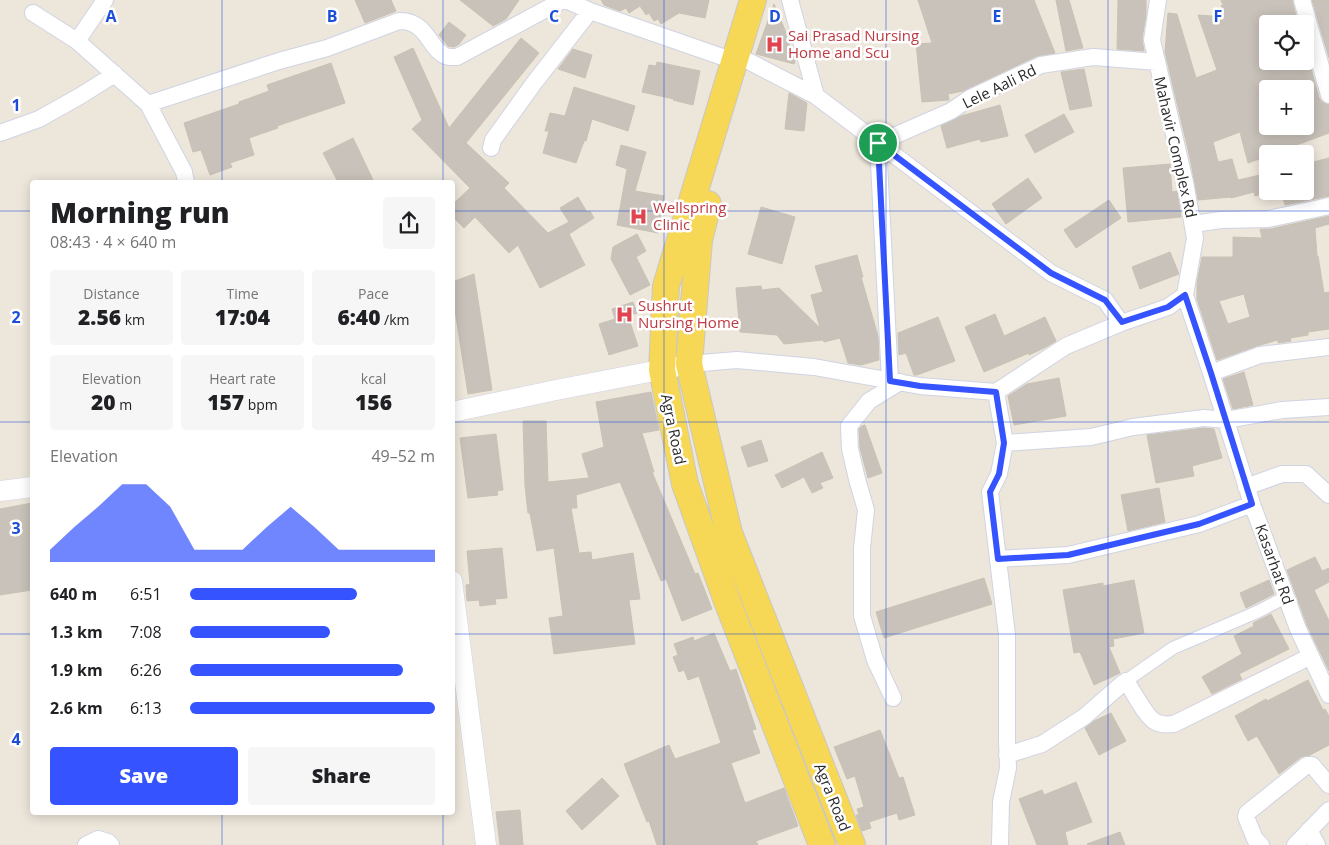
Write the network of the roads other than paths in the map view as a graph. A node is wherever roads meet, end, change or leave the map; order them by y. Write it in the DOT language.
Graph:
graph roads {
  1 [pos="104,0"];
  2 [pos="564,0"];
  3 [pos="753,0"];
  4 [pos="769,0"];
  5 [pos="790,0"];
  6 [pos="1158,0"];
  7 [pos="1302,0"];
  8 [pos="590,11"];
  9 [pos="33,13"];
  10 [pos="77,41"];
  11 [pos="741,61"];
  12 [pos="1157,62"];
  13 [pos="115,74"];
  14 [pos="1329,95"];
  15 [pos="816,96"];
  16 [pos="148,104"];
  17 [pos="0,133"];
  18 [pos="878,143"];
  19 [pos="491,148"];
  20 [pos="186,180"];
  21 [pos="1329,206"];
  22 [pos="1193,224"];
  23 [pos="1185,295"];
  24 [pos="1122,322"];
  25 [pos="1329,347"];
  26 [pos="689,364"];
  27 [pos="662,370"];
  28 [pos="1211,373"];
  29 [pos="895,382"];
  30 [pos="996,392"];
  31 [pos="1329,408"];
  32 [pos="455,411"];
  33 [pos="1226,420"];
  34 [pos="1004,443"];
  35 [pos="30,487"];
  36 [pos="1246,487"];
  37 [pos="0,491"];
  38 [pos="1329,495"];
  39 [pos="1252,504"];
  40 [pos="998,559"];
  41 [pos="1286,597"];
  42 [pos="455,604"];
  43 [pos="1311,656"];
  44 [pos="1125,682"];
  45 [pos="1329,695"];
  46 [pos="893,698"];
  47 [pos="1007,755"];
  48 [pos="1329,785"];
  49 [pos="1329,810"];
  50 [pos="1309,830"];
  51 [pos="86,845"];
  52 [pos="111,845"];
  53 [pos="486,845"];
  54 [pos="822,845"];
  55 [pos="852,845"];
  56 [pos="1000,845"];
  57 [pos="1261,845"];
  58 [pos="1295,845"];
  59 [pos="1317,845"];
  1 -- 10 [label="street"];
  2 -- 8 [label="street"];
  2 -- 16 [label="street"];
  3 -- 11 [label="main road, Agra Road"];
  4 -- 11 [label="main road, Agra Road"];
  5 -- 15 [label="street"];
  6 -- 12 [label="street, Mahavir Complex Rd"];
  7 -- 14 [label="street"];
  8 -- 11 [label="street"];
  8 -- 19 [label="street"];
  9 -- 10 [label="street"];
  10 -- 13 [label="street"];
  11 -- 15 [label="street"];
  11 -- 26 [label="main road, Agra Road"];
  11 -- 27 [label="main road, Agra Road"];
  12 -- 18 [label="street, Lele Aali Rd"];
  12 -- 22 [label="street, Mahavir Complex Rd"];
  13 -- 16 [label="street"];
  13 -- 17 [label="street"];
  15 -- 18 [label="street"];
  16 -- 20 [label="street"];
  18 -- 24 [label="street"];
  18 -- 29 [label="street"];
  21 -- 22 [label="street"];
  22 -- 23 [label="street, Mahavir Complex Rd"];
  23 -- 24 [label="street"];
  23 -- 28 [label="street, Kasarhat Rd"];
  24 -- 30 [label="street"];
  25 -- 28 [label="street"];
  26 -- 27 [label="street"];
  26 -- 29 [label="street"];
  26 -- 55 [label="main road, Agra Road"];
  27 -- 32 [label="street"];
  27 -- 54 [label="main road, Agra Road"];
  28 -- 33 [label="street, Kasarhat Rd"];
  29 -- 30 [label="street"];
  29 -- 46 [label="street"];
  30 -- 34 [label="street"];
  31 -- 33 [label="street"];
  33 -- 34 [label="street"];
  33 -- 36 [label="street, Kasarhat Rd"];
  34 -- 40 [label="street"];
  35 -- 37 [label="street"];
  36 -- 38 [label="street"];
  36 -- 39 [label="street, Kasarhat Rd"];
  39 -- 40 [label="street"];
  39 -- 41 [label="street, Kasarhat Rd"];
  40 -- 47 [label="street"];
  41 -- 43 [label="street, Kasarhat Rd"];
  41 -- 44 [label="street"];
  42 -- 53 [label="street"];
  43 -- 44 [label="street"];
  43 -- 45 [label="street, Kasarhat Rd"];
  44 -- 47 [label="street"];
  47 -- 56 [label="street"];
  48 -- 57 [label="street"];
  49 -- 50 [label="street"];
  50 -- 58 [label="street"];
  50 -- 59 [label="street"];
  51 -- 52 [label="street"];
}
